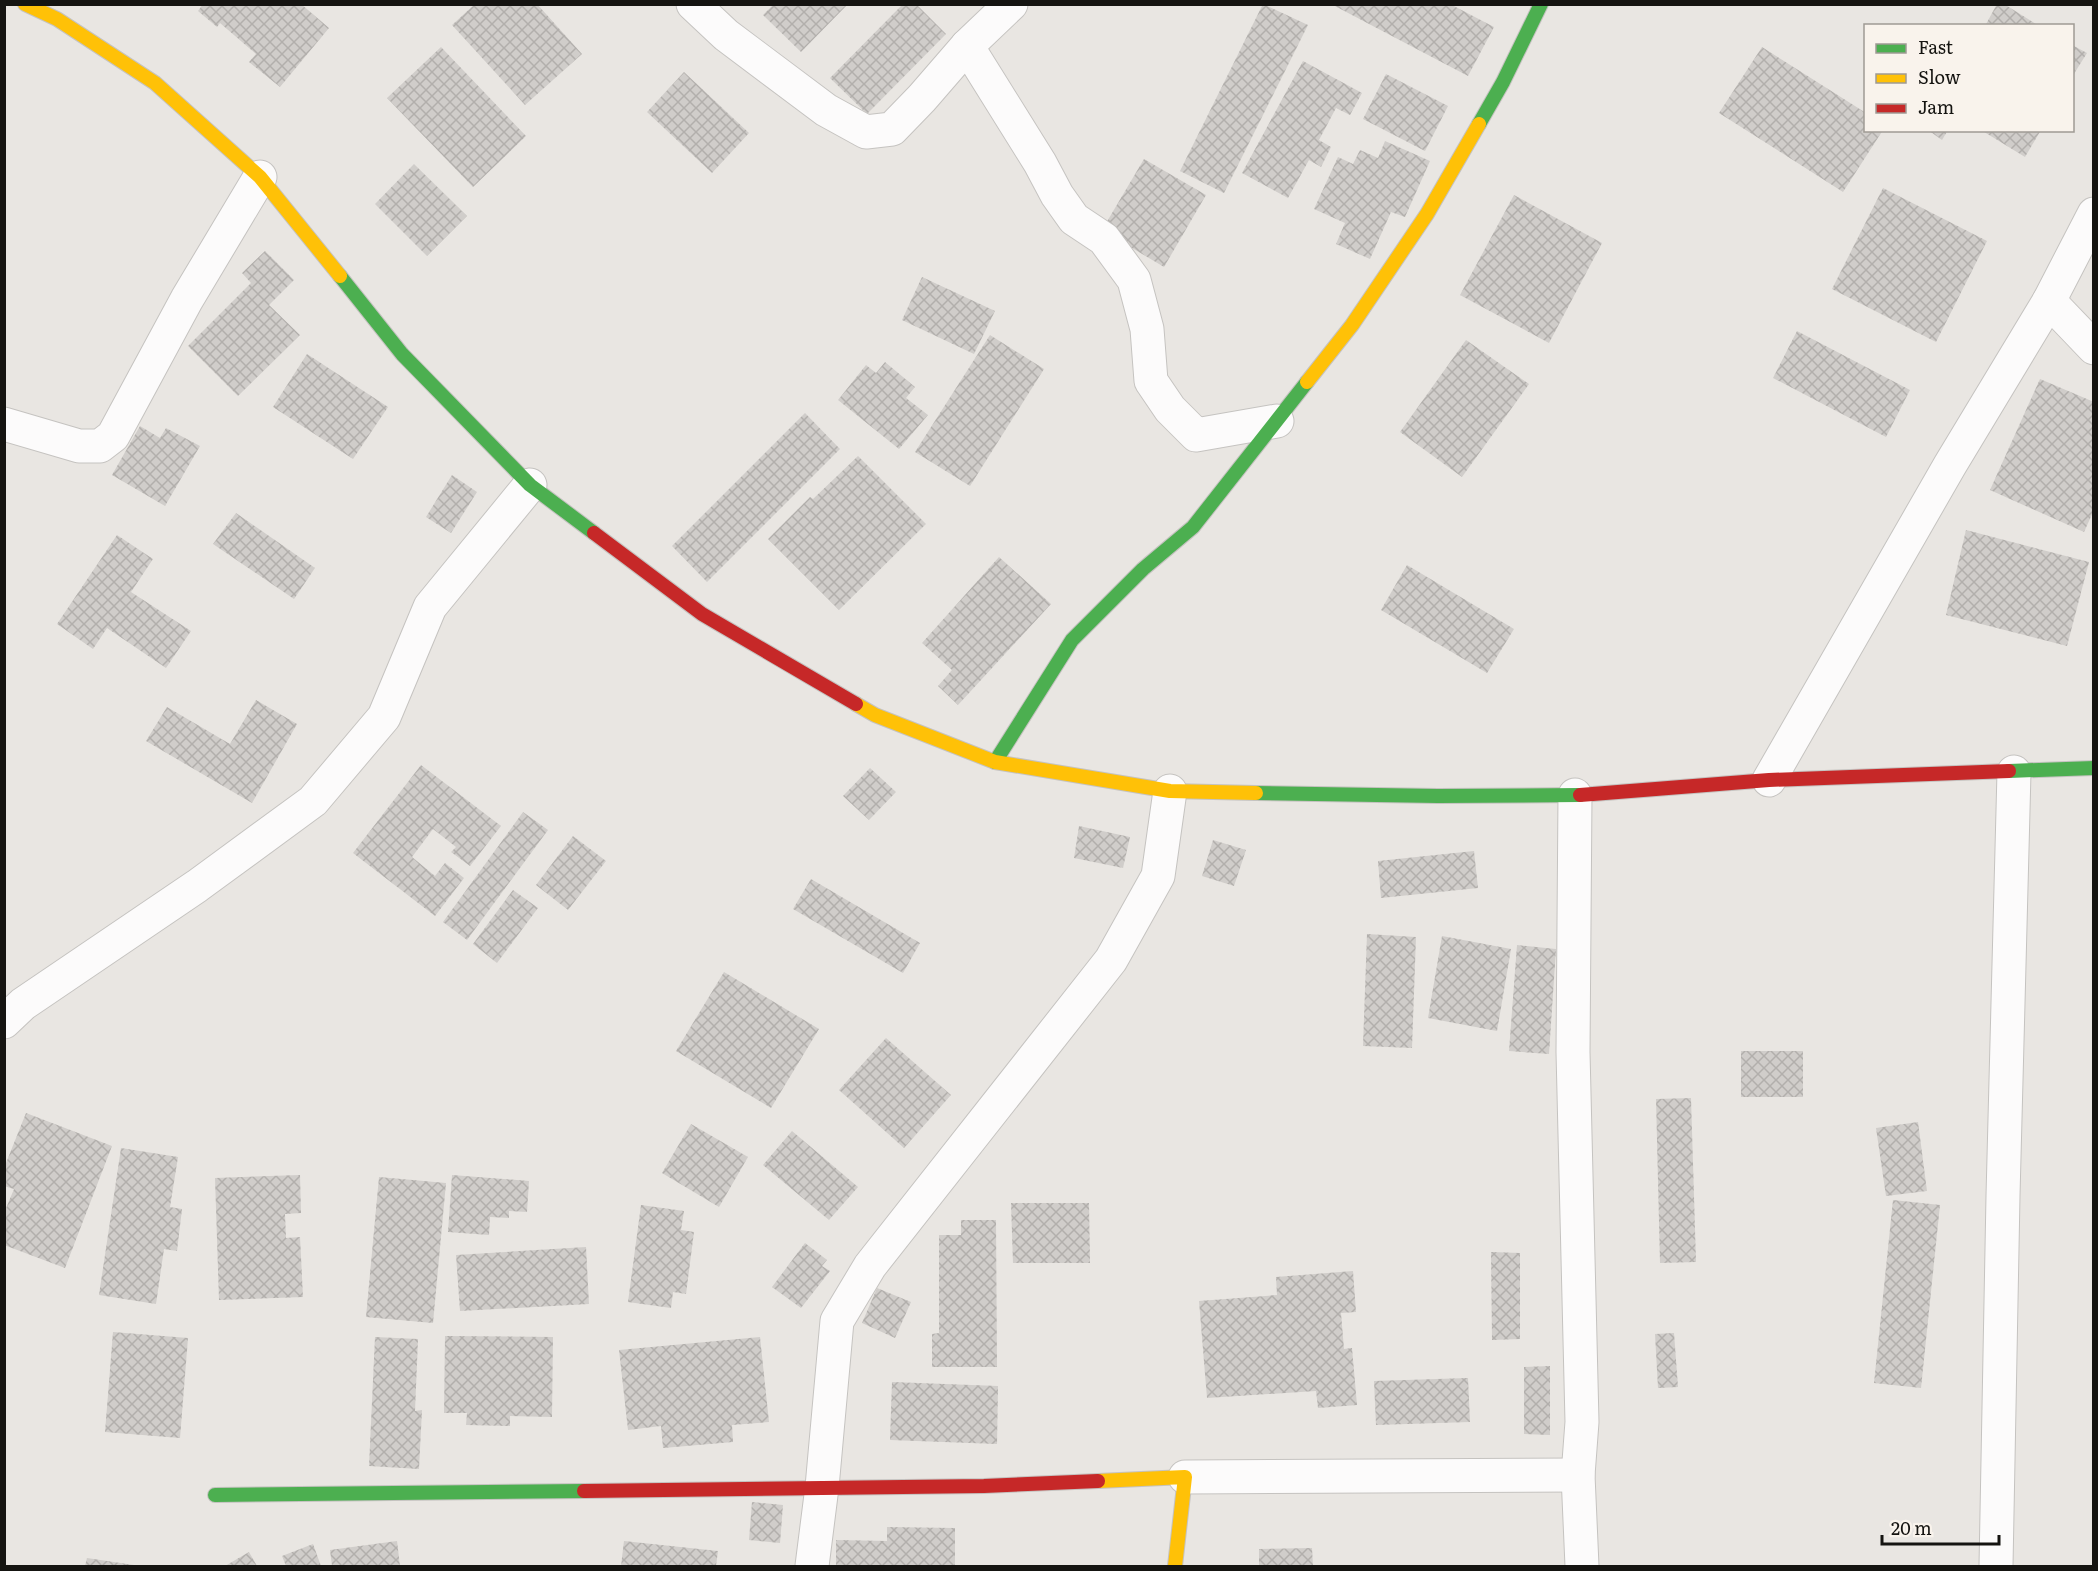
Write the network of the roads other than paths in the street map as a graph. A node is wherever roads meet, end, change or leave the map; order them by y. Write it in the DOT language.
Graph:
graph roads {
  1 [pos="25,4"];
  2 [pos="693,4"];
  3 [pos="1011,4"];
  4 [pos="1541,4"];
  5 [pos="967,46"];
  6 [pos="260,177"];
  7 [pos="2094,214"];
  8 [pos="2049,301"];
  9 [pos="2094,348"];
  10 [pos="1277,421"];
  11 [pos="4,423"];
  12 [pos="530,485"];
  13 [pos="995,762"];
  14 [pos="2094,768"];
  15 [pos="2014,772"];
  16 [pos="1769,780"];
  17 [pos="1170,791"];
  18 [pos="1575,795"];
  19 [pos="10,1008"];
  20 [pos="1578,1475"];
  21 [pos="1185,1477"];
  22 [pos="822,1487"];
  23 [pos="215,1495"];
  24 [pos="812,1566"];
  25 [pos="1175,1566"];
  26 [pos="1582,1566"];
  27 [pos="1996,1566"];
  1 -- 6 [label="street"];
  2 -- 5 [label="street"];
  3 -- 5 [label="street"];
  4 -- 10 [label="street"];
  5 -- 10 [label="street"];
  6 -- 11 [label="street"];
  6 -- 12 [label="street"];
  7 -- 8 [label="street"];
  8 -- 9 [label="street"];
  8 -- 16 [label="street"];
  10 -- 13 [label="street"];
  12 -- 13 [label="street"];
  12 -- 19 [label="street"];
  13 -- 17 [label="street"];
  14 -- 15 [label="street"];
  15 -- 16 [label="street"];
  15 -- 27 [label="street"];
  16 -- 18 [label="street"];
  17 -- 18 [label="street"];
  17 -- 22 [label="street"];
  18 -- 20 [label="street"];
  20 -- 21 [label="street"];
  20 -- 26 [label="street"];
  21 -- 22 [label="street"];
  21 -- 25 [label="street"];
  22 -- 23 [label="street"];
  22 -- 24 [label="street"];
}
